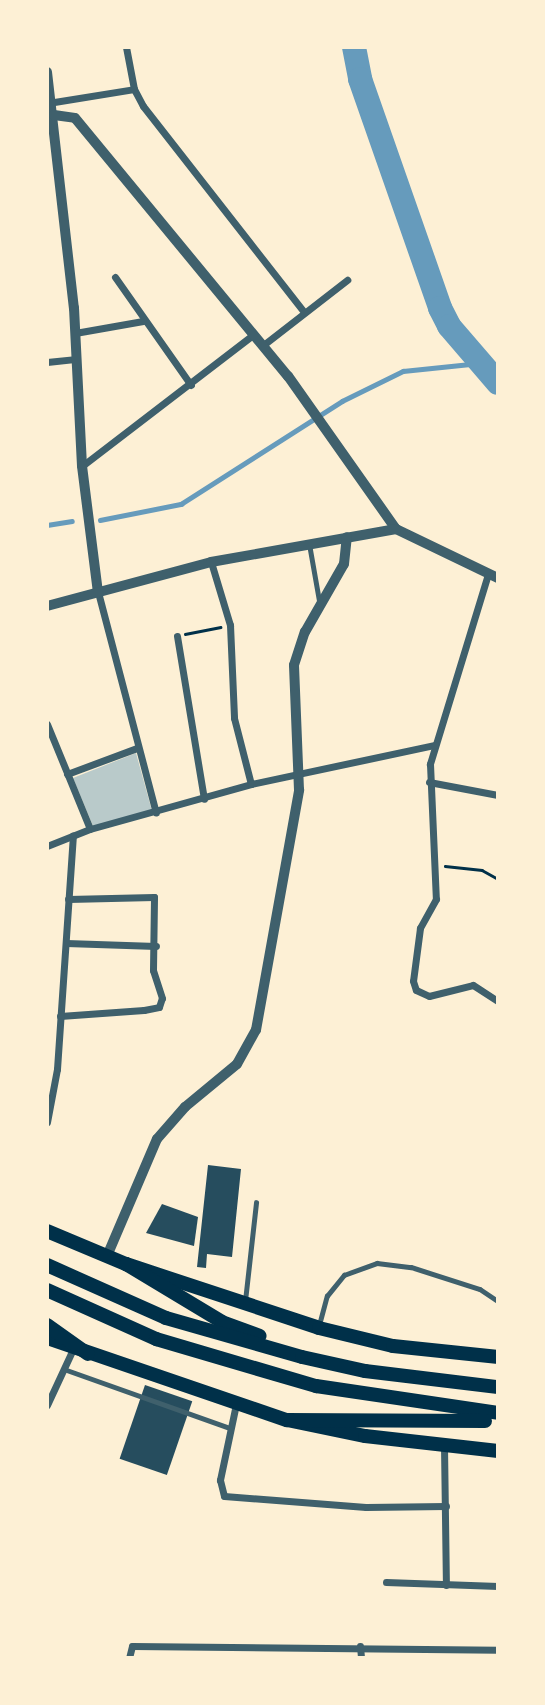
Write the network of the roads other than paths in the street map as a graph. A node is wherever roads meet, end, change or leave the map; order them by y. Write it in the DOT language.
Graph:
graph roads {
  1 [pos="125,47"];
  2 [pos="47,72"];
  3 [pos="134,89"];
  4 [pos="50,103"];
  5 [pos="54,115"];
  6 [pos="115,277"];
  7 [pos="347,280"];
  8 [pos="304,312"];
  9 [pos="143,321"];
  10 [pos="75,333"];
  11 [pos="253,335"];
  12 [pos="262,345"];
  13 [pos="77,359"];
  14 [pos="47,362"];
  15 [pos="191,385"];
  16 [pos="82,467"];
  17 [pos="396,529"];
  18 [pos="347,537"];
  19 [pos="309,542"];
  20 [pos="211,562"];
  21 [pos="493,576"];
  22 [pos="97,592"];
  23 [pos="47,606"];
  24 [pos="320,606"];
  25 [pos="177,636"];
  26 [pos="47,724"];
  27 [pos="435,745"];
  28 [pos="137,748"];
  29 [pos="299,773"];
  30 [pos="67,774"];
  31 [pos="429,782"];
  32 [pos="251,784"];
  33 [pos="498,795"];
  34 [pos="204,799"];
  35 [pos="156,813"];
  36 [pos="90,829"];
  37 [pos="73,835"];
  38 [pos="47,846"];
  39 [pos="68,899"];
  40 [pos="66,943"];
  41 [pos="156,946"];
  42 [pos="498,1001"];
  43 [pos="60,1016"];
  44 [pos="47,1066"];
  45 [pos="57,1069"];
  46 [pos="47,1122"];
  47 [pos="256,1203"];
  48 [pos="47,1231"];
  49 [pos="107,1256"];
  50 [pos="126,1264"];
  51 [pos="47,1265"];
  52 [pos="47,1290"];
  53 [pos="498,1301"];
  54 [pos="245,1305"];
  55 [pos="47,1325"];
  56 [pos="319,1328"];
  57 [pos="47,1338"];
  58 [pos="73,1349"];
  59 [pos="88,1354"];
  60 [pos="498,1357"];
  61 [pos="64,1369"];
  62 [pos="438,1381"];
  63 [pos="498,1387"];
  64 [pos="236,1404"];
  65 [pos="47,1405"];
  66 [pos="498,1413"];
  67 [pos="287,1420"];
  68 [pos="498,1421"];
  69 [pos="230,1428"];
  70 [pos="444,1446"];
  71 [pos="498,1451"];
  72 [pos="446,1506"];
  73 [pos="386,1582"];
  74 [pos="446,1585"];
  75 [pos="498,1586"];
  76 [pos="360,1646"];
  77 [pos="498,1650"];
  78 [pos="129,1658"];
  79 [pos="360,1658"];
  1 -- 3 [label="street"];
  2 -- 4 [label="street"];
  3 -- 4 [label="street"];
  3 -- 8 [label="street"];
  4 -- 5 [label="street"];
  5 -- 10 [label="street"];
  5 -- 11 [label="street"];
  6 -- 9 [label="street"];
  7 -- 8 [label="street"];
  8 -- 12 [label="street"];
  9 -- 10 [label="street"];
  9 -- 15 [label="street"];
  10 -- 13 [label="street"];
  11 -- 12 [label="street"];
  11 -- 15 [label="street"];
  12 -- 17 [label="street"];
  13 -- 14 [label="street"];
  13 -- 16 [label="street"];
  15 -- 16 [label="street"];
  16 -- 22 [label="street"];
  17 -- 18 [label="street"];
  17 -- 21 [label="street"];
  18 -- 19 [label="street"];
  18 -- 24 [label="street"];
  19 -- 20 [label="street"];
  19 -- 24 [label="lane"];
  20 -- 22 [label="street"];
  20 -- 32 [label="street"];
  21 -- 27 [label="street"];
  22 -- 23 [label="street"];
  22 -- 28 [label="street"];
  24 -- 29 [label="street"];
  25 -- 34 [label="street"];
  26 -- 30 [label="street"];
  27 -- 29 [label="street"];
  27 -- 31 [label="street"];
  28 -- 30 [label="street"];
  28 -- 35 [label="street"];
  29 -- 32 [label="street"];
  29 -- 49 [label="street"];
  30 -- 36 [label="street"];
  31 -- 33 [label="street"];
  31 -- 42 [label="street"];
  32 -- 34 [label="street"];
  34 -- 35 [label="street"];
  35 -- 36 [label="street"];
  36 -- 37 [label="street"];
  37 -- 38 [label="street"];
  37 -- 39 [label="street"];
  39 -- 40 [label="street"];
  39 -- 41 [label="street"];
  40 -- 41 [label="street"];
  40 -- 43 [label="street"];
  41 -- 43 [label="street"];
  43 -- 45 [label="street"];
  44 -- 45 [label="street"];
  45 -- 46 [label="street"];
  47 -- 54 [label="lane"];
  48 -- 49 [label="main road"];
  49 -- 50 [label="main road"];
  50 -- 54 [label="main road"];
  50 -- 62 [label="main road"];
  51 -- 62 [label="main road"];
  52 -- 66 [label="main road"];
  53 -- 56 [label="lane"];
  54 -- 56 [label="main road"];
  55 -- 59 [label="main road"];
  56 -- 60 [label="main road"];
  57 -- 58 [label="main road"];
  58 -- 59 [label="main road"];
  58 -- 61 [label="street"];
  59 -- 64 [label="main road"];
  61 -- 65 [label="street"];
  61 -- 69 [label="lane"];
  62 -- 63 [label="main road"];
  64 -- 67 [label="main road"];
  64 -- 69 [label="street"];
  67 -- 68 [label="main road"];
  67 -- 70 [label="main road"];
  69 -- 72 [label="street"];
  70 -- 71 [label="main road"];
  70 -- 72 [label="street"];
  72 -- 74 [label="street"];
  73 -- 74 [label="street"];
  74 -- 75 [label="street"];
  76 -- 77 [label="street"];
  76 -- 78 [label="street"];
  76 -- 79 [label="street"];
}
